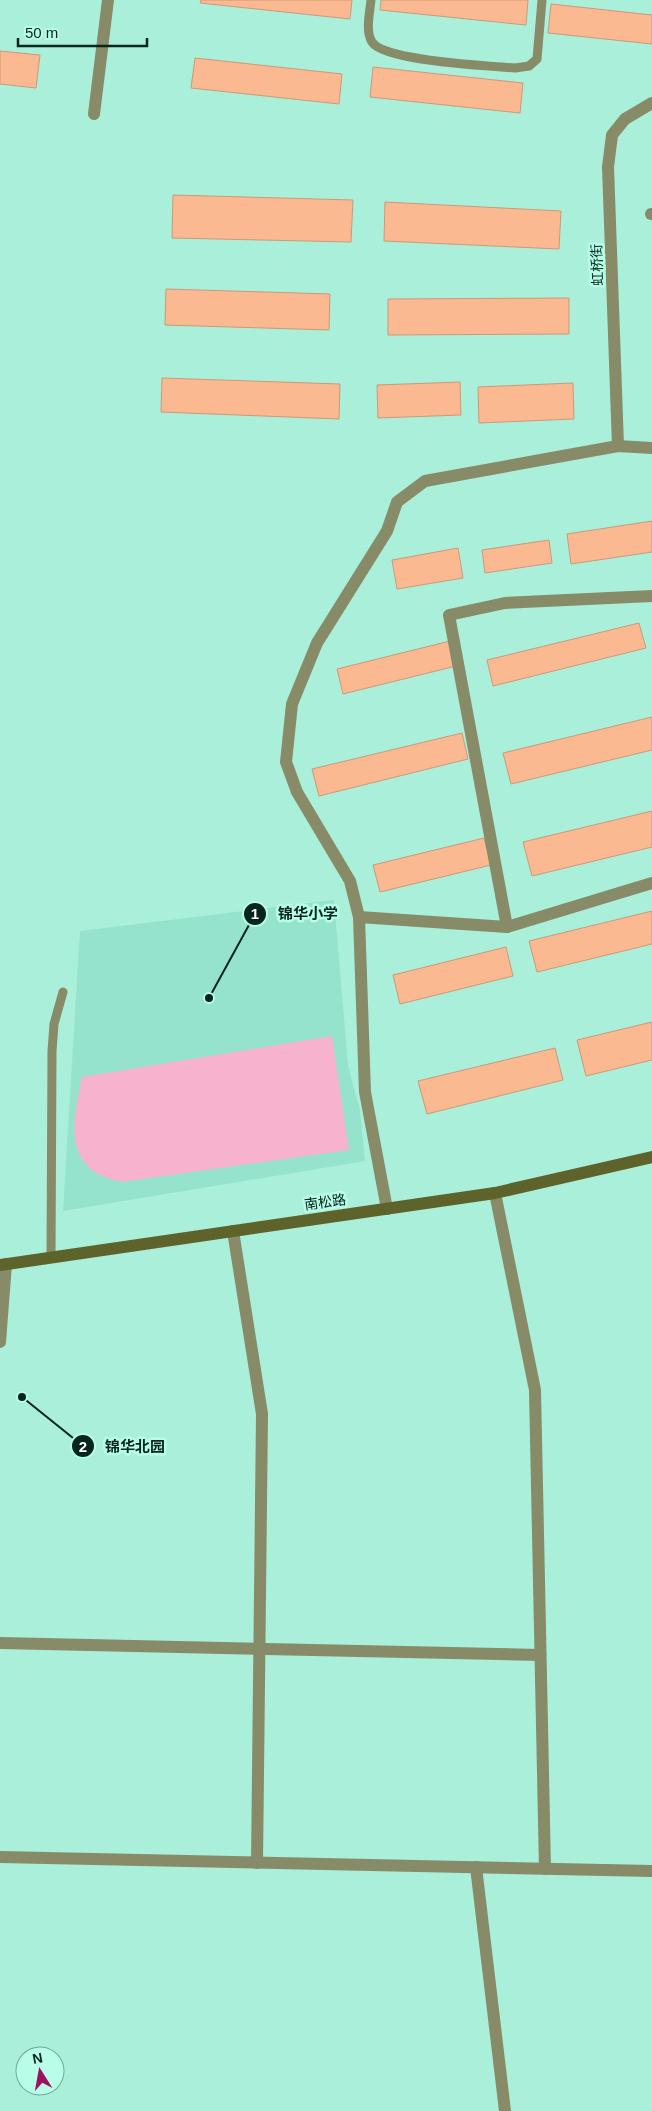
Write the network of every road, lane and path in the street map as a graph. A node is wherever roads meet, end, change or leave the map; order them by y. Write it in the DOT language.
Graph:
graph roads {
  1 [pos="108,0"];
  2 [pos="371,0"];
  3 [pos="542,0"];
  4 [pos="652,103"];
  5 [pos="94,114"];
  6 [pos="618,446"];
  7 [pos="652,448"];
  8 [pos="652,596"];
  9 [pos="652,882"];
  10 [pos="359,917"];
  11 [pos="507,927"];
  12 [pos="63,992"];
  13 [pos="652,1157"];
  14 [pos="495,1193"];
  15 [pos="387,1209"];
  16 [pos="233,1231"];
  17 [pos="52,1257"];
  18 [pos="3,1265"];
  19 [pos="0,1342"];
  20 [pos="0,1643"];
  21 [pos="260,1649"];
  22 [pos="540,1655"];
  23 [pos="0,1857"];
  24 [pos="257,1863"];
  25 [pos="476,1867"];
  26 [pos="545,1868"];
  27 [pos="652,1871"];
  28 [pos="505,2111"];
  1 -- 5 [label="street"];
  2 -- 3 [label="lane"];
  4 -- 6 [label="street, 虹桥街"];
  6 -- 7 [label="street"];
  6 -- 10 [label="street"];
  8 -- 11 [label="street"];
  9 -- 11 [label="street"];
  10 -- 11 [label="street"];
  10 -- 15 [label="street"];
  12 -- 17 [label="lane"];
  13 -- 14 [label="street, 南松路"];
  14 -- 15 [label="street, 南松路"];
  14 -- 22 [label="street"];
  15 -- 16 [label="street, 南松路"];
  16 -- 17 [label="street, 南松路"];
  16 -- 21 [label="street"];
  17 -- 18 [label="street, 南松路"];
  18 -- 19 [label="street"];
  20 -- 21 [label="street"];
  21 -- 22 [label="street"];
  21 -- 24 [label="street"];
  22 -- 26 [label="street"];
  23 -- 24 [label="street"];
  24 -- 25 [label="street"];
  25 -- 26 [label="street"];
  25 -- 28 [label="street"];
  26 -- 27 [label="street"];
}
